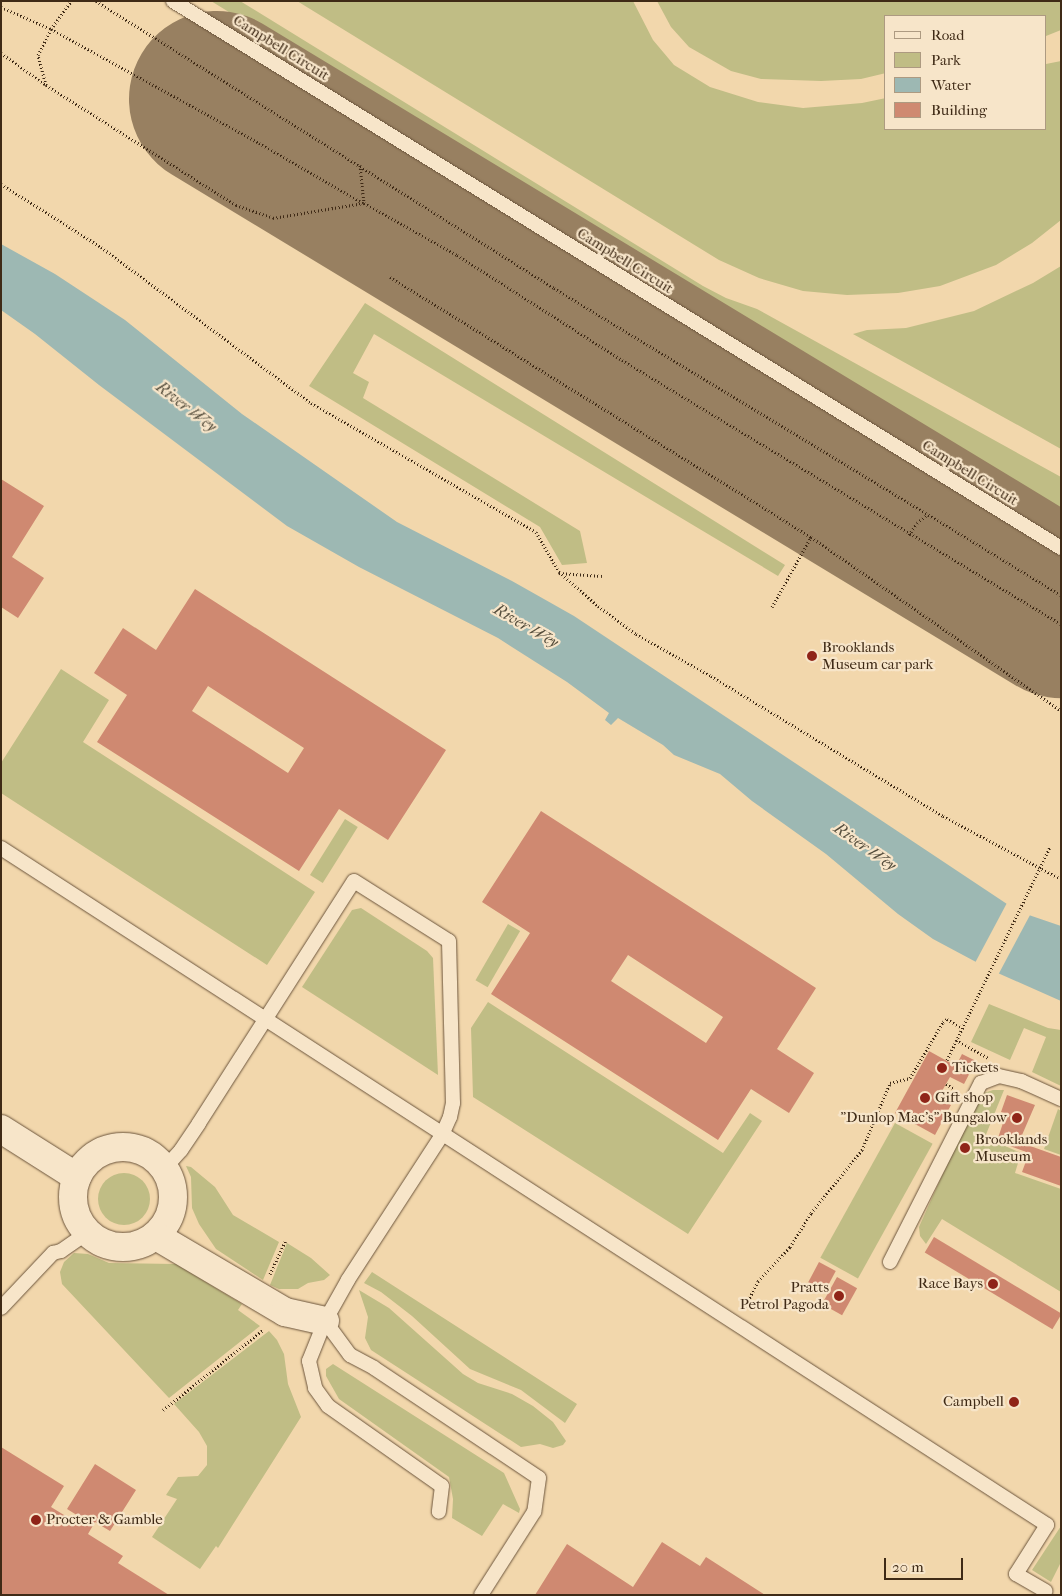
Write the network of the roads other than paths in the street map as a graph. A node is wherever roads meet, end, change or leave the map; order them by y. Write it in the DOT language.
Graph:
graph roads {
  1 [pos="173,1"];
  2 [pos="1061,548"];
  3 [pos="1,848"];
  4 [pos="264,1019"];
  5 [pos="1061,1100"];
  6 [pos="1,1130"];
  7 [pos="442,1135"];
  8 [pos="164,1169"];
  9 [pos="77,1177"];
  10 [pos="87,1233"];
  11 [pos="156,1236"];
  12 [pos="890,1262"];
  13 [pos="1,1308"];
  14 [pos="325,1322"];
  15 [pos="439,1512"];
  16 [pos="1046,1591"];
  17 [pos="481,1595"];
  1 -- 2 [label="lane, Campbell Circuit"];
  3 -- 4 [label="lane"];
  4 -- 7 [label="lane"];
  4 -- 7 [label="lane"];
  4 -- 8 [label="lane"];
  5 -- 12 [label="lane"];
  6 -- 9 [label="street"];
  7 -- 14 [label="lane"];
  7 -- 16 [label="lane"];
  8 -- 9 [label="street"];
  8 -- 11 [label="street"];
  9 -- 10 [label="street"];
  10 -- 11 [label="street"];
  10 -- 13 [label="lane"];
  11 -- 14 [label="street"];
  14 -- 15 [label="lane"];
  14 -- 17 [label="lane"];
}
